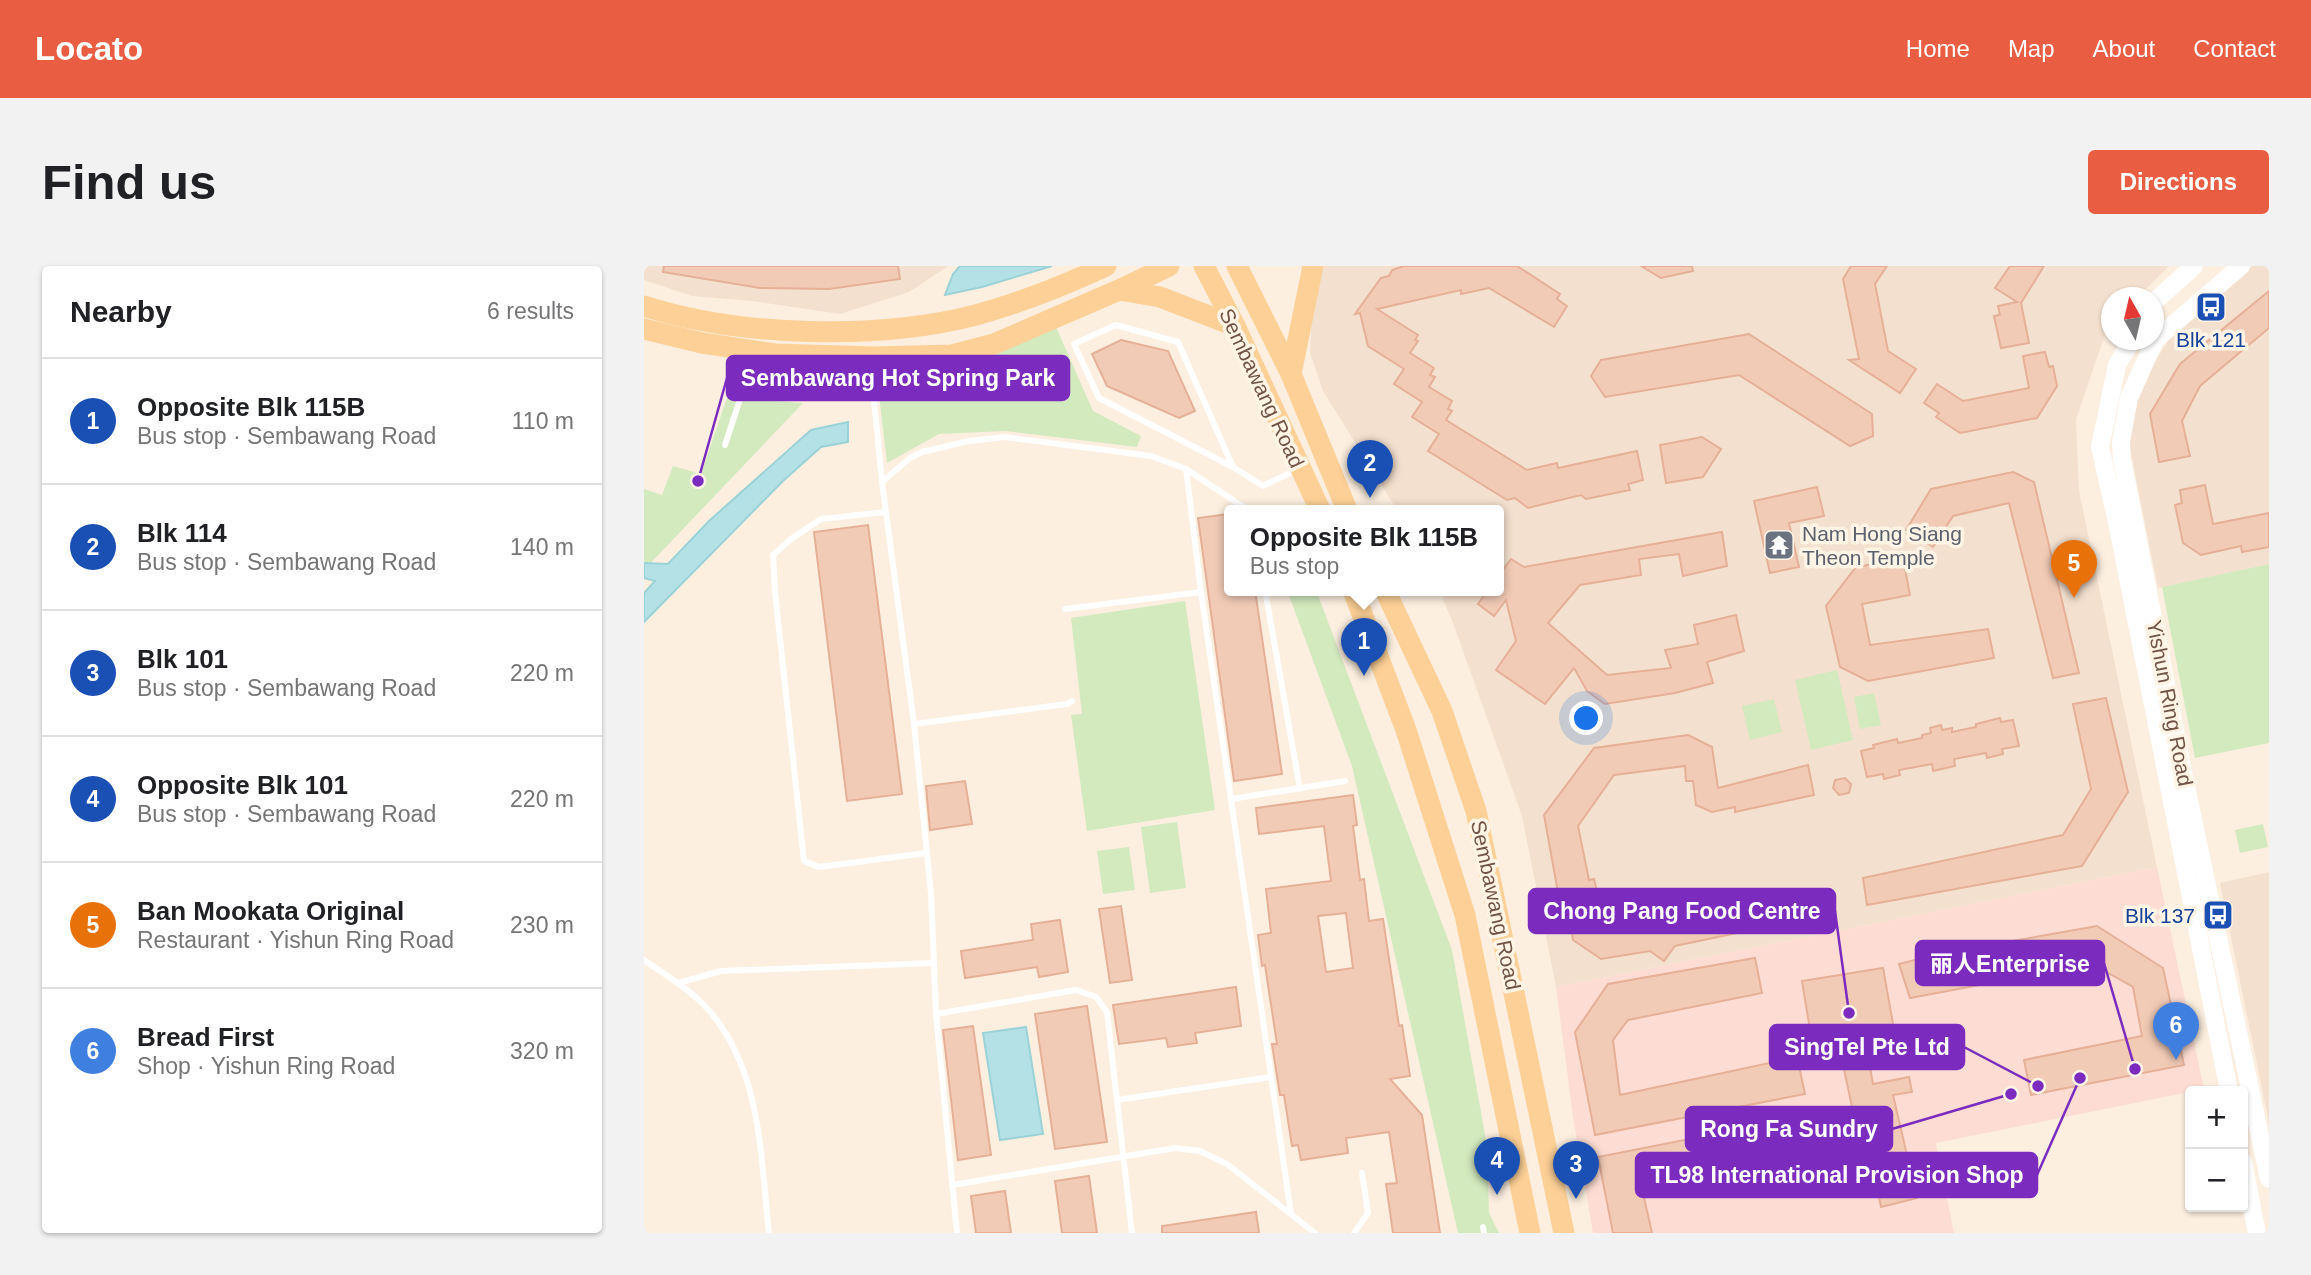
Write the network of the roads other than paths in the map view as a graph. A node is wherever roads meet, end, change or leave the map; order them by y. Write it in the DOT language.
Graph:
graph roads {
  1 [pos="1106,266"];
  2 [pos="1169,266"];
  3 [pos="1204,266"];
  4 [pos="1237,266"];
  5 [pos="1313,266"];
  6 [pos="2194,266"];
  7 [pos="2241,266"];
  8 [pos="1119,290"];
  9 [pos="2164,293"];
  10 [pos="644,306"];
  11 [pos="1235,326"];
  12 [pos="644,329"];
  13 [pos="2126,350"];
  14 [pos="775,354"];
  15 [pos="874,358"];
  16 [pos="1291,374"];
  17 [pos="725,445"];
  18 [pos="1233,467"];
  19 [pos="1186,469"];
  20 [pos="1300,469"];
  21 [pos="882,482"];
  22 [pos="1240,505"];
  23 [pos="1318,505"];
  24 [pos="1345,505"];
  25 [pos="886,512"];
  26 [pos="1201,592"];
  27 [pos="1266,596"];
  28 [pos="1355,596"];
  29 [pos="1388,596"];
  30 [pos="1065,609"];
  31 [pos="1072,701"];
  32 [pos="914,724"];
  33 [pos="1345,781"];
  34 [pos="1300,789"];
  35 [pos="1231,799"];
  36 [pos="926,853"];
  37 [pos="644,960"];
  38 [pos="934,963"];
  39 [pos="678,983"];
  40 [pos="936,1014"];
  41 [pos="1272,1077"];
  42 [pos="2228,1086"];
  43 [pos="1117,1100"];
  44 [pos="2250,1123"];
  45 [pos="1123,1156"];
  46 [pos="1362,1172"];
  47 [pos="2269,1180"];
  48 [pos="952,1185"];
  49 [pos="2248,1187"];
  50 [pos="1292,1214"];
  51 [pos="769,1233"];
  52 [pos="957,1233"];
  53 [pos="1132,1233"];
  54 [pos="1315,1233"];
  55 [pos="1354,1233"];
  56 [pos="1530,1233"];
  57 [pos="1564,1233"];
  58 [pos="2257,1233"];
  1 -- 10 [label="main road"];
  2 -- 8 [label="main road"];
  3 -- 11 [label="main road, Sembawang Road"];
  4 -- 16 [label="main road, Sembawang Road"];
  5 -- 16 [label="main road"];
  6 -- 9 [label="main road"];
  7 -- 44 [label="main road, Yishun Ring Road"];
  8 -- 11 [label="main road"];
  8 -- 15 [label="main road"];
  11 -- 20 [label="main road, Sembawang Road"];
  12 -- 14 [label="main road"];
  13 -- 42 [label="main road, Yishun Ring Road"];
  14 -- 15 [label="main road"];
  14 -- 17 [label="lane"];
  15 -- 21 [label="lane"];
  16 -- 24 [label="main road, Sembawang Road"];
  18 -- 18 [label="lane"];
  18 -- 20 [label="lane"];
  19 -- 21 [label="lane"];
  19 -- 22 [label="lane"];
  19 -- 26 [label="lane"];
  20 -- 23 [label="main road, Sembawang Road"];
  21 -- 25 [label="lane"];
  25 -- 32 [label="lane"];
  25 -- 36 [label="lane"];
  26 -- 30 [label="lane"];
  26 -- 35 [label="lane"];
  27 -- 34 [label="lane"];
  28 -- 56 [label="main road, Sembawang Road"];
  29 -- 57 [label="main road, Sembawang Road"];
  31 -- 32 [label="lane"];
  32 -- 36 [label="lane"];
  33 -- 34 [label="lane"];
  34 -- 35 [label="lane"];
  35 -- 41 [label="lane"];
  36 -- 38 [label="lane"];
  37 -- 39 [label="lane"];
  38 -- 39 [label="lane"];
  38 -- 40 [label="lane"];
  39 -- 51 [label="lane"];
  40 -- 43 [label="lane"];
  40 -- 48 [label="lane"];
  41 -- 43 [label="lane"];
  41 -- 50 [label="lane"];
  43 -- 45 [label="lane"];
  44 -- 47 [label="main road, Yishun Ring Road"];
  45 -- 48 [label="lane"];
  45 -- 50 [label="lane"];
  45 -- 53 [label="lane"];
  46 -- 55 [label="lane"];
  48 -- 52 [label="lane"];
  49 -- 58 [label="main road"];
  50 -- 54 [label="lane"];
}
